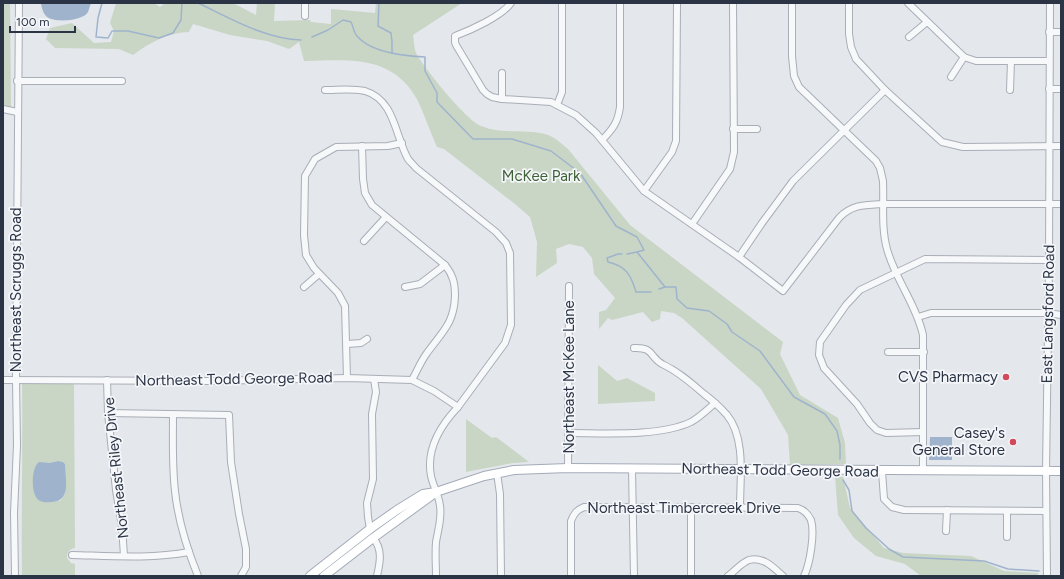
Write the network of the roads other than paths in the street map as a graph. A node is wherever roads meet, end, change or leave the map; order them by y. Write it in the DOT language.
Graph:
graph roads {
  1 [pos="19,3"];
  2 [pos="306,3"];
  3 [pos="512,3"];
  4 [pos="562,3"];
  5 [pos="620,3"];
  6 [pos="677,3"];
  7 [pos="733,3"];
  8 [pos="792,3"];
  9 [pos="849,3"];
  10 [pos="908,3"];
  11 [pos="1050,3"];
  12 [pos="305,16"];
  13 [pos="927,22"];
  14 [pos="1050,32"];
  15 [pos="1061,32"];
  16 [pos="909,36"];
  17 [pos="964,57"];
  18 [pos="1049,60"];
  19 [pos="1011,61"];
  20 [pos="502,73"];
  21 [pos="951,77"];
  22 [pos="18,81"];
  23 [pos="122,81"];
  24 [pos="1049,89"];
  25 [pos="1061,89"];
  26 [pos="325,90"];
  27 [pos="885,90"];
  28 [pos="1010,90"];
  29 [pos="502,99"];
  30 [pos="557,105"];
  31 [pos="3,109"];
  32 [pos="17,112"];
  33 [pos="733,129"];
  34 [pos="758,129"];
  35 [pos="844,130"];
  36 [pos="602,140"];
  37 [pos="402,143"];
  38 [pos="362,146"];
  39 [pos="1061,146"];
  40 [pos="1049,147"];
  41 [pos="644,191"];
  42 [pos="884,204"];
  43 [pos="1049,204"];
  44 [pos="1061,204"];
  45 [pos="386,217"];
  46 [pos="692,224"];
  47 [pos="364,241"];
  48 [pos="739,257"];
  49 [pos="1049,260"];
  50 [pos="445,265"];
  51 [pos="896,272"];
  52 [pos="319,274"];
  53 [pos="569,286"];
  54 [pos="304,287"];
  55 [pos="405,287"];
  56 [pos="1048,313"];
  57 [pos="1061,315"];
  58 [pos="918,318"];
  59 [pos="367,339"];
  60 [pos="347,344"];
  61 [pos="634,348"];
  62 [pos="888,352"];
  63 [pos="924,352"];
  64 [pos="347,378"];
  65 [pos="374,379"];
  66 [pos="3,380"];
  67 [pos="16,380"];
  68 [pos="108,380"];
  69 [pos="412,380"];
  70 [pos="715,403"];
  71 [pos="458,408"];
  72 [pos="108,414"];
  73 [pos="173,414"];
  74 [pos="923,432"];
  75 [pos="569,433"];
  76 [pos="568,468"];
  77 [pos="632,469"];
  78 [pos="740,469"];
  79 [pos="882,471"];
  80 [pos="923,471"];
  81 [pos="1046,471"];
  82 [pos="1061,471"];
  83 [pos="497,473"];
  84 [pos="436,492"];
  85 [pos="633,506"];
  86 [pos="691,507"];
  87 [pos="740,507"];
  88 [pos="947,510"];
  89 [pos="1007,511"];
  90 [pos="1046,511"];
  91 [pos="370,529"];
  92 [pos="946,531"];
  93 [pos="1007,537"];
  94 [pos="373,538"];
  95 [pos="189,552"];
  96 [pos="72,556"];
  97 [pos="124,556"];
  98 [pos="15,576"];
  99 [pos="198,576"];
  100 [pos="241,576"];
  101 [pos="310,576"];
  102 [pos="324,576"];
  103 [pos="377,576"];
  104 [pos="436,576"];
  105 [pos="501,576"];
  106 [pos="571,576"];
  107 [pos="634,576"];
  108 [pos="691,576"];
  109 [pos="728,576"];
  110 [pos="783,576"];
  111 [pos="804,576"];
  112 [pos="1047,576"];
  1 -- 22 [label="street, Northeast Scruggs Road"];
  2 -- 12 [label="street"];
  3 -- 29 [label="street"];
  4 -- 30 [label="street"];
  5 -- 36 [label="street"];
  6 -- 41 [label="street"];
  7 -- 33 [label="street"];
  8 -- 35 [label="street"];
  9 -- 27 [label="street"];
  10 -- 13 [label="street"];
  11 -- 14 [label="street, East Langsford Road"];
  13 -- 16 [label="street"];
  13 -- 17 [label="street"];
  14 -- 15 [label="street"];
  14 -- 18 [label="street, East Langsford Road"];
  17 -- 19 [label="street"];
  17 -- 21 [label="street"];
  18 -- 19 [label="street"];
  18 -- 24 [label="street, East Langsford Road"];
  19 -- 28 [label="street"];
  20 -- 29 [label="street"];
  22 -- 23 [label="street"];
  22 -- 32 [label="street, Northeast Scruggs Road"];
  24 -- 25 [label="street"];
  24 -- 40 [label="street, East Langsford Road"];
  26 -- 37 [label="street"];
  27 -- 35 [label="street"];
  27 -- 40 [label="street"];
  29 -- 30 [label="street"];
  30 -- 36 [label="street"];
  31 -- 32 [label="street"];
  32 -- 67 [label="street, Northeast Scruggs Road"];
  33 -- 34 [label="street"];
  33 -- 46 [label="street"];
  35 -- 42 [label="street"];
  35 -- 48 [label="street"];
  36 -- 41 [label="street"];
  37 -- 38 [label="street"];
  37 -- 71 [label="street"];
  38 -- 45 [label="street"];
  38 -- 52 [label="street"];
  39 -- 40 [label="street"];
  40 -- 43 [label="street, East Langsford Road"];
  41 -- 46 [label="street"];
  42 -- 43 [label="street"];
  42 -- 48 [label="street"];
  42 -- 51 [label="street"];
  43 -- 44 [label="street"];
  43 -- 49 [label="street, East Langsford Road"];
  45 -- 47 [label="street"];
  45 -- 50 [label="street"];
  46 -- 48 [label="street"];
  49 -- 51 [label="street"];
  49 -- 56 [label="street, East Langsford Road"];
  50 -- 55 [label="street"];
  50 -- 69 [label="street"];
  51 -- 58 [label="street"];
  51 -- 74 [label="street"];
  52 -- 54 [label="street"];
  52 -- 60 [label="street"];
  53 -- 75 [label="street, Northeast McKee Lane"];
  56 -- 57 [label="street"];
  56 -- 58 [label="street"];
  56 -- 81 [label="street, East Langsford Road"];
  58 -- 63 [label="street"];
  59 -- 60 [label="street"];
  60 -- 64 [label="street"];
  61 -- 70 [label="street"];
  62 -- 63 [label="street"];
  63 -- 74 [label="street"];
  64 -- 65 [label="street, Northeast Todd George Road"];
  64 -- 68 [label="street, Northeast Todd George Road"];
  65 -- 69 [label="street, Northeast Todd George Road"];
  65 -- 91 [label="street"];
  66 -- 67 [label="street, Northeast Todd George Road"];
  67 -- 68 [label="street, Northeast Todd George Road"];
  67 -- 98 [label="street, Northeast Scruggs Road"];
  68 -- 72 [label="street, Northeast Riley Drive"];
  69 -- 71 [label="street, Northeast Todd George Road"];
  70 -- 75 [label="street"];
  70 -- 78 [label="street"];
  71 -- 84 [label="street"];
  72 -- 73 [label="street"];
  72 -- 97 [label="street, Northeast Riley Drive"];
  73 -- 95 [label="street"];
  73 -- 100 [label="street"];
  74 -- 80 [label="street"];
  75 -- 76 [label="street, Northeast McKee Lane"];
  76 -- 77 [label="main road, Northeast Todd George Road"];
  76 -- 83 [label="main road, Northeast Todd George Road"];
  77 -- 78 [label="main road, Northeast Todd George Road"];
  77 -- 85 [label="street"];
  78 -- 79 [label="main road, Northeast Todd George Road"];
  78 -- 87 [label="street"];
  79 -- 80 [label="main road, Northeast Todd George Road"];
  79 -- 88 [label="street"];
  80 -- 81 [label="main road, Northeast Todd George Road"];
  81 -- 82 [label="main road, Northeast Todd George Road"];
  81 -- 90 [label="street, East Langsford Road"];
  83 -- 84 [label="main road, Northeast Todd George Road"];
  83 -- 105 [label="street"];
  84 -- 91 [label="main road, Northeast Todd George Road"];
  84 -- 94 [label="main road"];
  84 -- 104 [label="street"];
  85 -- 86 [label="street, Northeast Timbercreek Drive"];
  85 -- 106 [label="street, Northeast Timbercreek Drive"];
  85 -- 107 [label="street"];
  86 -- 87 [label="street, Northeast Timbercreek Drive"];
  86 -- 108 [label="street"];
  87 -- 111 [label="street, Northeast Timbercreek Drive"];
  88 -- 89 [label="street"];
  88 -- 92 [label="street"];
  89 -- 90 [label="street"];
  89 -- 93 [label="street"];
  90 -- 112 [label="street, East Langsford Road"];
  91 -- 101 [label="main road, Northeast Todd George Road"];
  94 -- 102 [label="main road"];
  94 -- 103 [label="street"];
  95 -- 97 [label="street"];
  95 -- 99 [label="street"];
  96 -- 97 [label="street"];
  109 -- 110 [label="street"];
}
